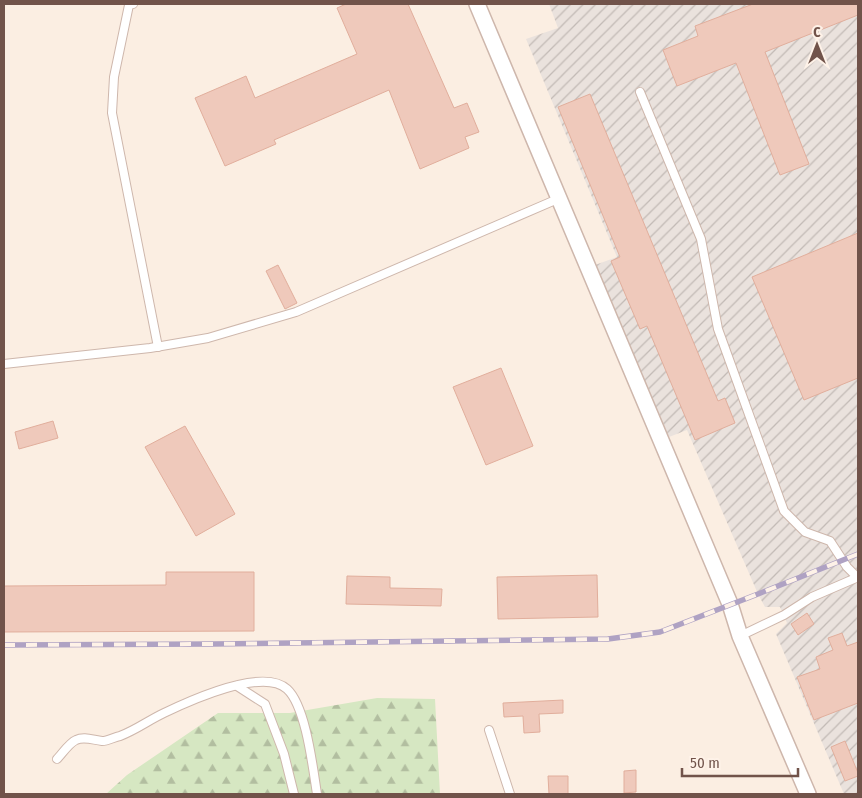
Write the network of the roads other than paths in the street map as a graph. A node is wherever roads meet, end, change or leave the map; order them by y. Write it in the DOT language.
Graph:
graph roads {
  1 [pos="130,4"];
  2 [pos="477,4"];
  3 [pos="640,92"];
  4 [pos="560,198"];
  5 [pos="158,347"];
  6 [pos="4,364"];
  7 [pos="857,578"];
  8 [pos="740,636"];
  9 [pos="237,686"];
  10 [pos="489,730"];
  11 [pos="57,759"];
  12 [pos="294,794"];
  13 [pos="317,794"];
  14 [pos="510,794"];
  15 [pos="808,794"];
  1 -- 5 [label="lane"];
  2 -- 4 [label="street"];
  3 -- 7 [label="lane"];
  4 -- 5 [label="lane"];
  4 -- 8 [label="street"];
  5 -- 6 [label="lane"];
  7 -- 8 [label="lane"];
  8 -- 15 [label="street"];
  9 -- 11 [label="lane"];
  9 -- 12 [label="lane"];
  9 -- 13 [label="lane"];
  10 -- 14 [label="lane"];
}
